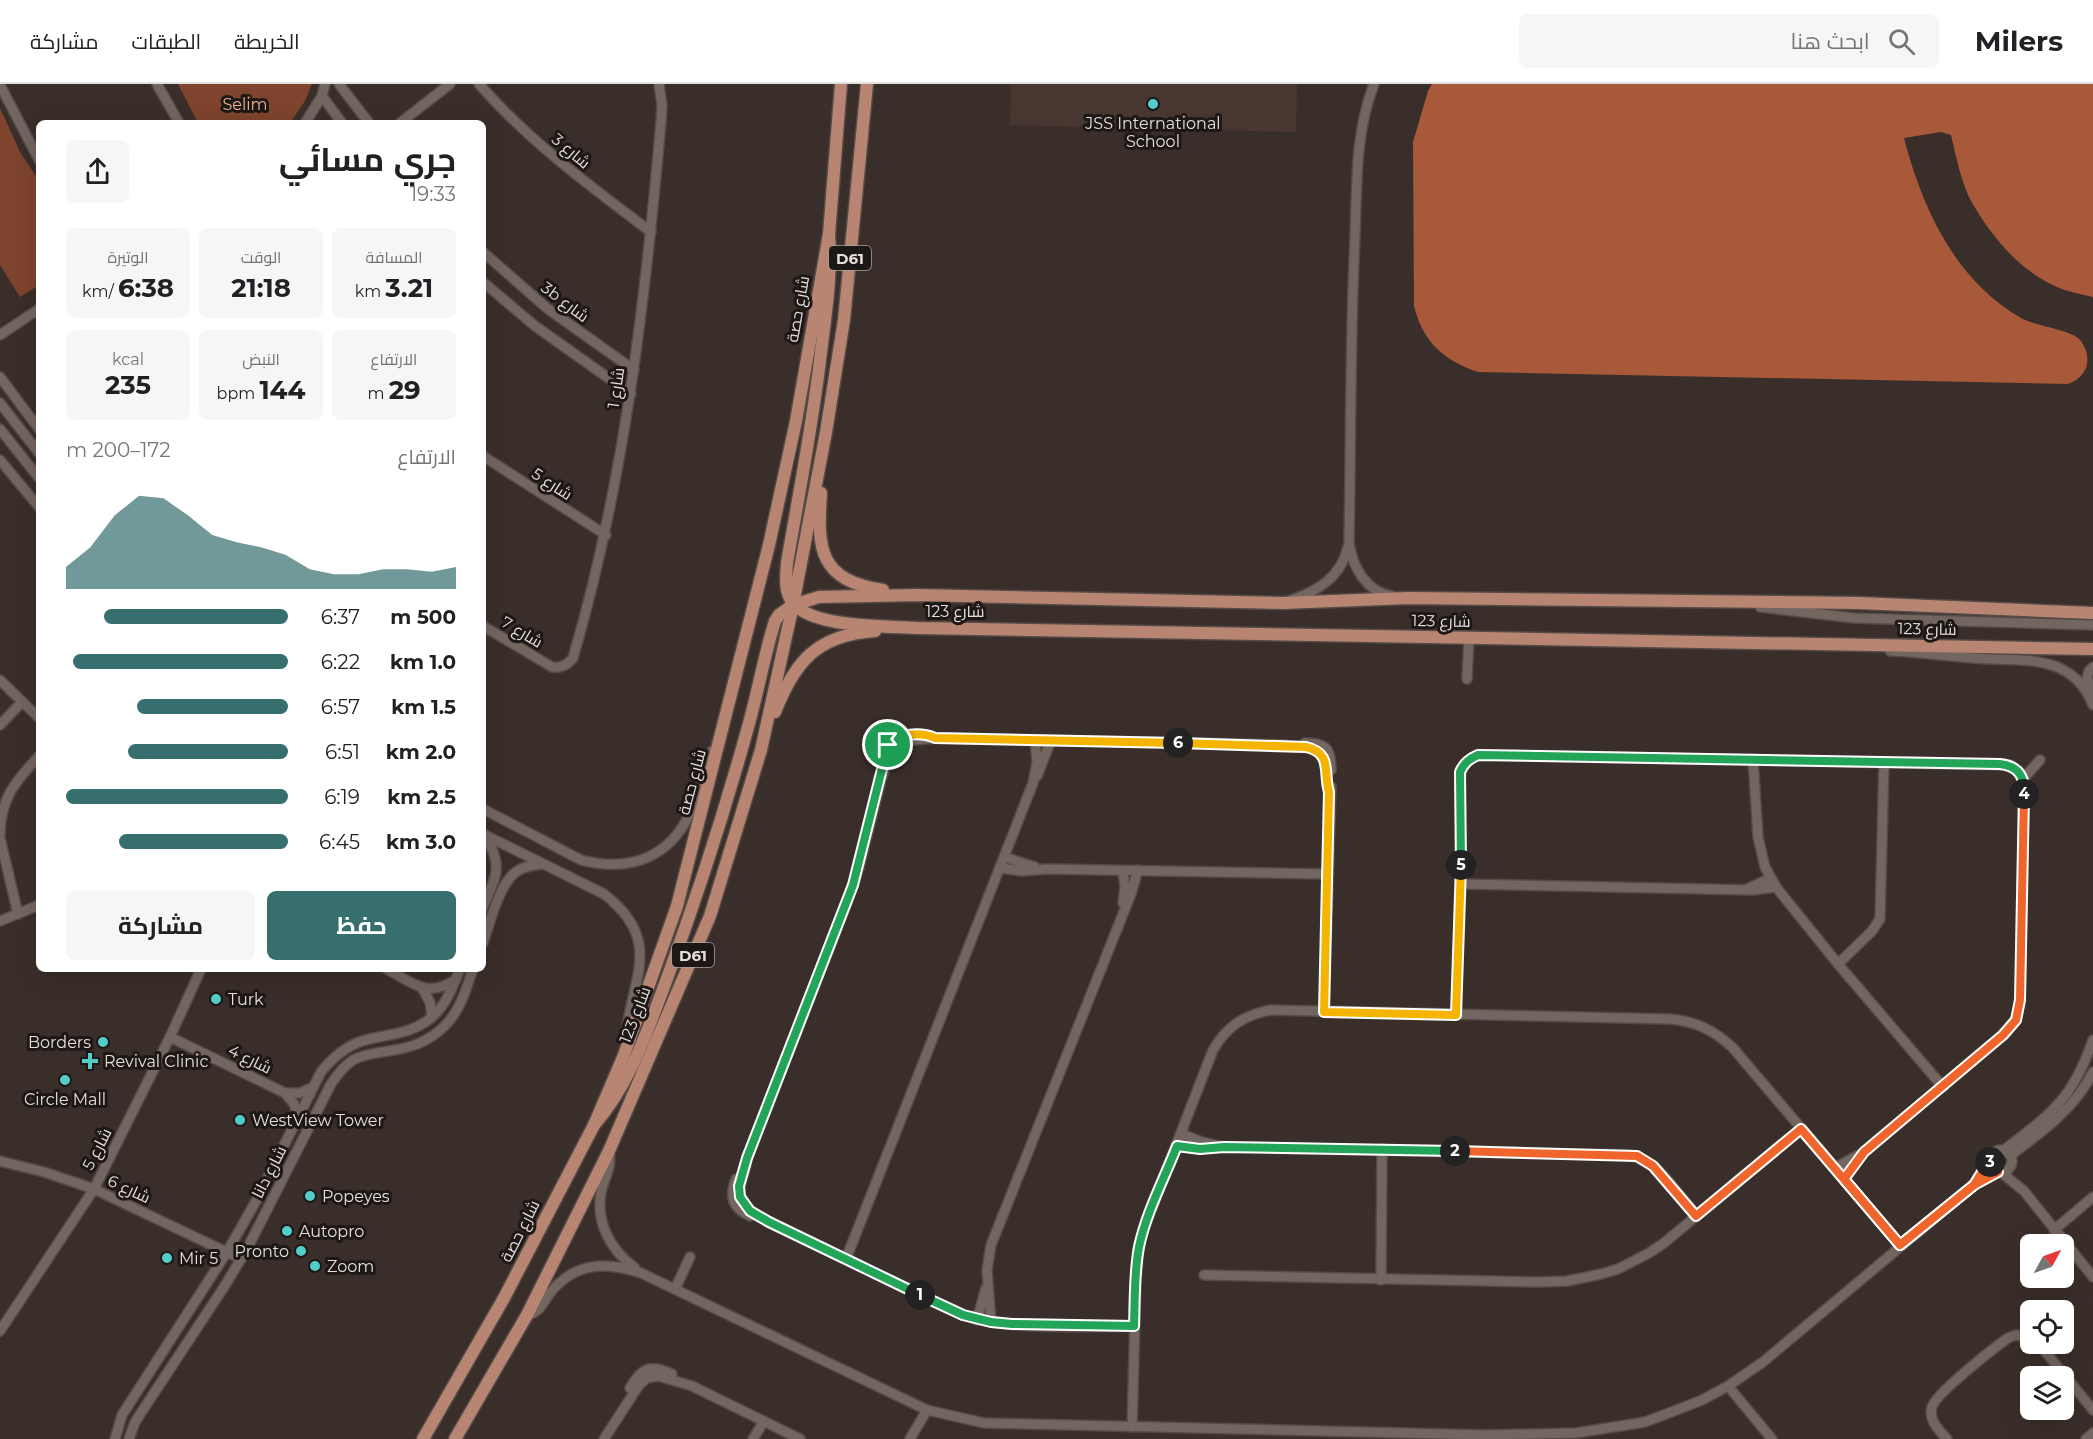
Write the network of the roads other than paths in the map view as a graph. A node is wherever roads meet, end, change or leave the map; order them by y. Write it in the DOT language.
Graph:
graph roads {
  1 [pos="157,84"];
  2 [pos="325,84"];
  3 [pos="339,84"];
  4 [pos="450,84"];
  5 [pos="479,84"];
  6 [pos="659,84"];
  7 [pos="841,84"];
  8 [pos="867,84"];
  9 [pos="1374,84"];
  10 [pos="0,85"];
  11 [pos="321,96"];
  12 [pos="177,120"];
  13 [pos="307,120"];
  14 [pos="340,120"];
  15 [pos="367,120"];
  16 [pos="404,120"];
  17 [pos="36,154"];
  18 [pos="651,232"];
  19 [pos="828,234"];
  20 [pos="486,255"];
  21 [pos="486,285"];
  22 [pos="36,311"];
  23 [pos="0,335"];
  24 [pos="634,370"];
  25 [pos="0,377"];
  26 [pos="631,394"];
  27 [pos="0,403"];
  28 [pos="36,425"];
  29 [pos="0,429"];
  30 [pos="826,432"];
  31 [pos="36,449"];
  32 [pos="486,458"];
  33 [pos="0,460"];
  34 [pos="36,474"];
  35 [pos="36,503"];
  36 [pos="606,535"];
  37 [pos="1349,542"];
  38 [pos="917,595"];
  39 [pos="1408,598"];
  40 [pos="1740,602"];
  41 [pos="1283,603"];
  42 [pos="794,605"];
  43 [pos="2093,613"];
  44 [pos="2093,625"];
  45 [pos="486,628"];
  46 [pos="918,628"];
  47 [pos="1469,638"];
  48 [pos="1826,643"];
  49 [pos="2093,649"];
  50 [pos="545,663"];
  51 [pos="2093,668"];
  52 [pos="1467,679"];
  53 [pos="0,680"];
  54 [pos="2093,690"];
  55 [pos="22,702"];
  56 [pos="2093,705"];
  57 [pos="36,715"];
  58 [pos="0,725"];
  59 [pos="722,733"];
  60 [pos="1035,740"];
  61 [pos="1051,740"];
  62 [pos="761,750"];
  63 [pos="36,759"];
  64 [pos="1753,759"];
  65 [pos="2040,760"];
  66 [pos="1884,762"];
  67 [pos="2024,779"];
  68 [pos="1033,783"];
  69 [pos="486,811"];
  70 [pos="486,835"];
  71 [pos="0,837"];
  72 [pos="486,838"];
  73 [pos="1004,857"];
  74 [pos="543,864"];
  75 [pos="1000,868"];
  76 [pos="1047,869"];
  77 [pos="1138,870"];
  78 [pos="1123,871"];
  79 [pos="1327,874"];
  80 [pos="1774,883"];
  81 [pos="1461,884"];
  82 [pos="486,899"];
  83 [pos="36,906"];
  84 [pos="18,914"];
  85 [pos="1121,917"];
  86 [pos="0,921"];
  87 [pos="486,935"];
  88 [pos="1838,964"];
  89 [pos="200,972"];
  90 [pos="393,972"];
  91 [pos="459,972"];
  92 [pos="472,972"];
  93 [pos="456,979"];
  94 [pos="422,988"];
  95 [pos="1324,1012"];
  96 [pos="1456,1015"];
  97 [pos="432,1017"];
  98 [pos="170,1037"];
  99 [pos="2093,1040"];
  100 [pos="624,1055"];
  101 [pos="2093,1072"];
  102 [pos="313,1087"];
  103 [pos="1943,1087"];
  104 [pos="285,1093"];
  105 [pos="299,1118"];
  106 [pos="594,1125"];
  107 [pos="1801,1129"];
  108 [pos="1182,1134"];
  109 [pos="1177,1146"];
  110 [pos="1224,1147"];
  111 [pos="1382,1149"];
  112 [pos="609,1151"];
  113 [pos="1864,1152"];
  114 [pos="2009,1156"];
  115 [pos="1990,1159"];
  116 [pos="0,1161"];
  117 [pos="1835,1168"];
  118 [pos="2000,1173"];
  119 [pos="1844,1179"];
  120 [pos="1974,1185"];
  121 [pos="94,1189"];
  122 [pos="2024,1191"];
  123 [pos="2093,1197"];
  124 [pos="1696,1216"];
  125 [pos="2054,1230"];
  126 [pos="1900,1245"];
  127 [pos="227,1252"];
  128 [pos="690,1257"];
  129 [pos="241,1259"];
  130 [pos="846,1259"];
  131 [pos="641,1273"];
  132 [pos="1204,1275"];
  133 [pos="2093,1277"];
  134 [pos="1381,1280"];
  135 [pos="987,1283"];
  136 [pos="675,1289"];
  137 [pos="527,1315"];
  138 [pos="977,1320"];
  139 [pos="991,1322"];
  140 [pos="1134,1326"];
  141 [pos="1,1329"];
  142 [pos="2020,1336"];
  143 [pos="2047,1354"];
  144 [pos="1728,1386"];
  145 [pos="927,1410"];
  146 [pos="2093,1410"];
  147 [pos="764,1421"];
  148 [pos="1132,1427"];
  149 [pos="2093,1433"];
  150 [pos="1392,1436"];
  151 [pos="115,1439"];
  152 [pos="129,1439"];
  153 [pos="423,1439"];
  154 [pos="455,1439"];
  155 [pos="604,1439"];
  156 [pos="753,1439"];
  157 [pos="800,1439"];
  158 [pos="910,1439"];
  159 [pos="1772,1439"];
  160 [pos="1947,1439"];
  161 [pos="2086,1439"];
  1 -- 12 [label="street"];
  2 -- 11 [label="street"];
  3 -- 15 [label="street"];
  4 -- 16 [label="street"];
  5 -- 18 [label="street, شارع 3"];
  6 -- 18 [label="street, شارع 1"];
  7 -- 19 [label="main road, شارع حصة / D61"];
  8 -- 30 [label="main road, D61"];
  9 -- 37 [label="street"];
  10 -- 17 [label="street"];
  11 -- 13 [label="street"];
  11 -- 14 [label="street"];
  18 -- 24 [label="street, شارع 1"];
  19 -- 42 [label="main road"];
  19 -- 59 [label="main road, شارع حصة / D61"];
  20 -- 24 [label="street, 3b شارع"];
  21 -- 26 [label="street"];
  22 -- 23 [label="street"];
  24 -- 26 [label="street, شارع 1"];
  25 -- 28 [label="street"];
  26 -- 36 [label="street, شارع 1"];
  27 -- 31 [label="street"];
  29 -- 34 [label="street"];
  30 -- 38 [label="main road"];
  30 -- 42 [label="main road, D61"];
  32 -- 36 [label="street, شارع 5"];
  33 -- 35 [label="street"];
  36 -- 50 [label="street, شارع 1"];
  37 -- 39 [label="street"];
  37 -- 41 [label="street"];
  38 -- 41 [label="main road, شارع 123"];
  38 -- 42 [label="main road, شارع 123"];
  39 -- 40 [label="main road, شارع 123"];
  39 -- 41 [label="main road, شارع 123"];
  40 -- 43 [label="main road, شارع 123"];
  40 -- 44 [label="street"];
  42 -- 46 [label="main road, شارع 123"];
  42 -- 62 [label="main road, D61"];
  42 -- 106 [label="main road, شارع 123"];
  45 -- 50 [label="street, شارع 7"];
  46 -- 47 [label="main road, شارع 123"];
  46 -- 62 [label="main road"];
  47 -- 48 [label="main road, شارع 123"];
  47 -- 52 [label="street"];
  48 -- 49 [label="main road, شارع 123"];
  48 -- 56 [label="street"];
  51 -- 54 [label="street"];
  53 -- 55 [label="street"];
  55 -- 57 [label="street"];
  55 -- 58 [label="street"];
  59 -- 69 [label="street"];
  59 -- 100 [label="main road, شارع حصة / D61"];
  60 -- 61 [label="street"];
  60 -- 68 [label="street"];
  60 -- 130 [label="street"];
  61 -- 68 [label="street"];
  61 -- 79 [label="street"];
  62 -- 112 [label="main road, D61"];
  63 -- 71 [label="street"];
  64 -- 66 [label="street"];
  64 -- 80 [label="street"];
  64 -- 81 [label="street"];
  65 -- 67 [label="street"];
  66 -- 67 [label="street"];
  66 -- 88 [label="street"];
  67 -- 103 [label="street"];
  68 -- 73 [label="street"];
  70 -- 74 [label="street"];
  71 -- 84 [label="street"];
  72 -- 82 [label="street"];
  73 -- 75 [label="street"];
  73 -- 76 [label="street"];
  74 -- 87 [label="street"];
  74 -- 100 [label="street"];
  75 -- 76 [label="street"];
  75 -- 130 [label="street"];
  76 -- 78 [label="street"];
  77 -- 78 [label="street"];
  77 -- 79 [label="street"];
  77 -- 85 [label="street"];
  78 -- 85 [label="street"];
  79 -- 95 [label="street"];
  80 -- 81 [label="street"];
  80 -- 88 [label="street"];
  81 -- 96 [label="street"];
  83 -- 84 [label="street"];
  84 -- 86 [label="street"];
  85 -- 135 [label="street"];
  88 -- 103 [label="street"];
  89 -- 98 [label="street, شارع 5"];
  90 -- 94 [label="street"];
  91 -- 93 [label="street, شارع دانا"];
  92 -- 129 [label="street, شارع دانا"];
  93 -- 94 [label="street"];
  93 -- 97 [label="street, شارع دانا"];
  94 -- 97 [label="street"];
  95 -- 96 [label="street"];
  95 -- 108 [label="street"];
  96 -- 107 [label="street"];
  97 -- 102 [label="street, شارع دانا"];
  98 -- 104 [label="street, شارع 4"];
  98 -- 121 [label="street, شارع 5"];
  99 -- 114 [label="street"];
  100 -- 106 [label="main road, شارع حصة / D61"];
  101 -- 114 [label="street"];
  102 -- 104 [label="street, شارع 4"];
  102 -- 105 [label="street, شارع دانا"];
  103 -- 113 [label="street"];
  104 -- 105 [label="street, شارع 4"];
  105 -- 127 [label="street, شارع دانا"];
  106 -- 153 [label="main road, شارع حصة / D61"];
  107 -- 117 [label="street"];
  107 -- 124 [label="street"];
  108 -- 109 [label="street"];
  108 -- 110 [label="street"];
  109 -- 110 [label="street"];
  109 -- 140 [label="street"];
  110 -- 111 [label="street"];
  111 -- 124 [label="street"];
  111 -- 134 [label="street"];
  112 -- 131 [label="street"];
  112 -- 137 [label="main road, D61"];
  113 -- 117 [label="street"];
  113 -- 119 [label="street"];
  114 -- 115 [label="street"];
  114 -- 118 [label="street"];
  114 -- 122 [label="street"];
  115 -- 118 [label="street"];
  115 -- 120 [label="street"];
  116 -- 121 [label="street, شارع 6"];
  117 -- 119 [label="street"];
  118 -- 120 [label="street"];
  118 -- 122 [label="street"];
  119 -- 126 [label="street"];
  120 -- 126 [label="street"];
  121 -- 127 [label="street, شارع 6"];
  121 -- 141 [label="street, شارع 5"];
  122 -- 125 [label="street"];
  123 -- 125 [label="street"];
  124 -- 134 [label="street"];
  125 -- 133 [label="street"];
  126 -- 144 [label="street"];
  127 -- 129 [label="street, شارع 6"];
  127 -- 151 [label="street, شارع دانا"];
  128 -- 136 [label="street"];
  129 -- 152 [label="street, شارع دانا"];
  130 -- 138 [label="street"];
  131 -- 136 [label="street"];
  131 -- 137 [label="street"];
  132 -- 134 [label="street"];
  135 -- 138 [label="street"];
  135 -- 139 [label="street"];
  136 -- 145 [label="street"];
  137 -- 154 [label="main road, D61"];
  138 -- 139 [label="street"];
  139 -- 140 [label="street"];
  140 -- 148 [label="street"];
  142 -- 160 [label="street"];
  143 -- 146 [label="street"];
  144 -- 150 [label="street"];
  144 -- 159 [label="street"];
  145 -- 148 [label="street"];
  145 -- 158 [label="street"];
  147 -- 155 [label="street"];
  147 -- 156 [label="street"];
  147 -- 157 [label="street"];
  148 -- 150 [label="street"];
  149 -- 161 [label="street"];
}
